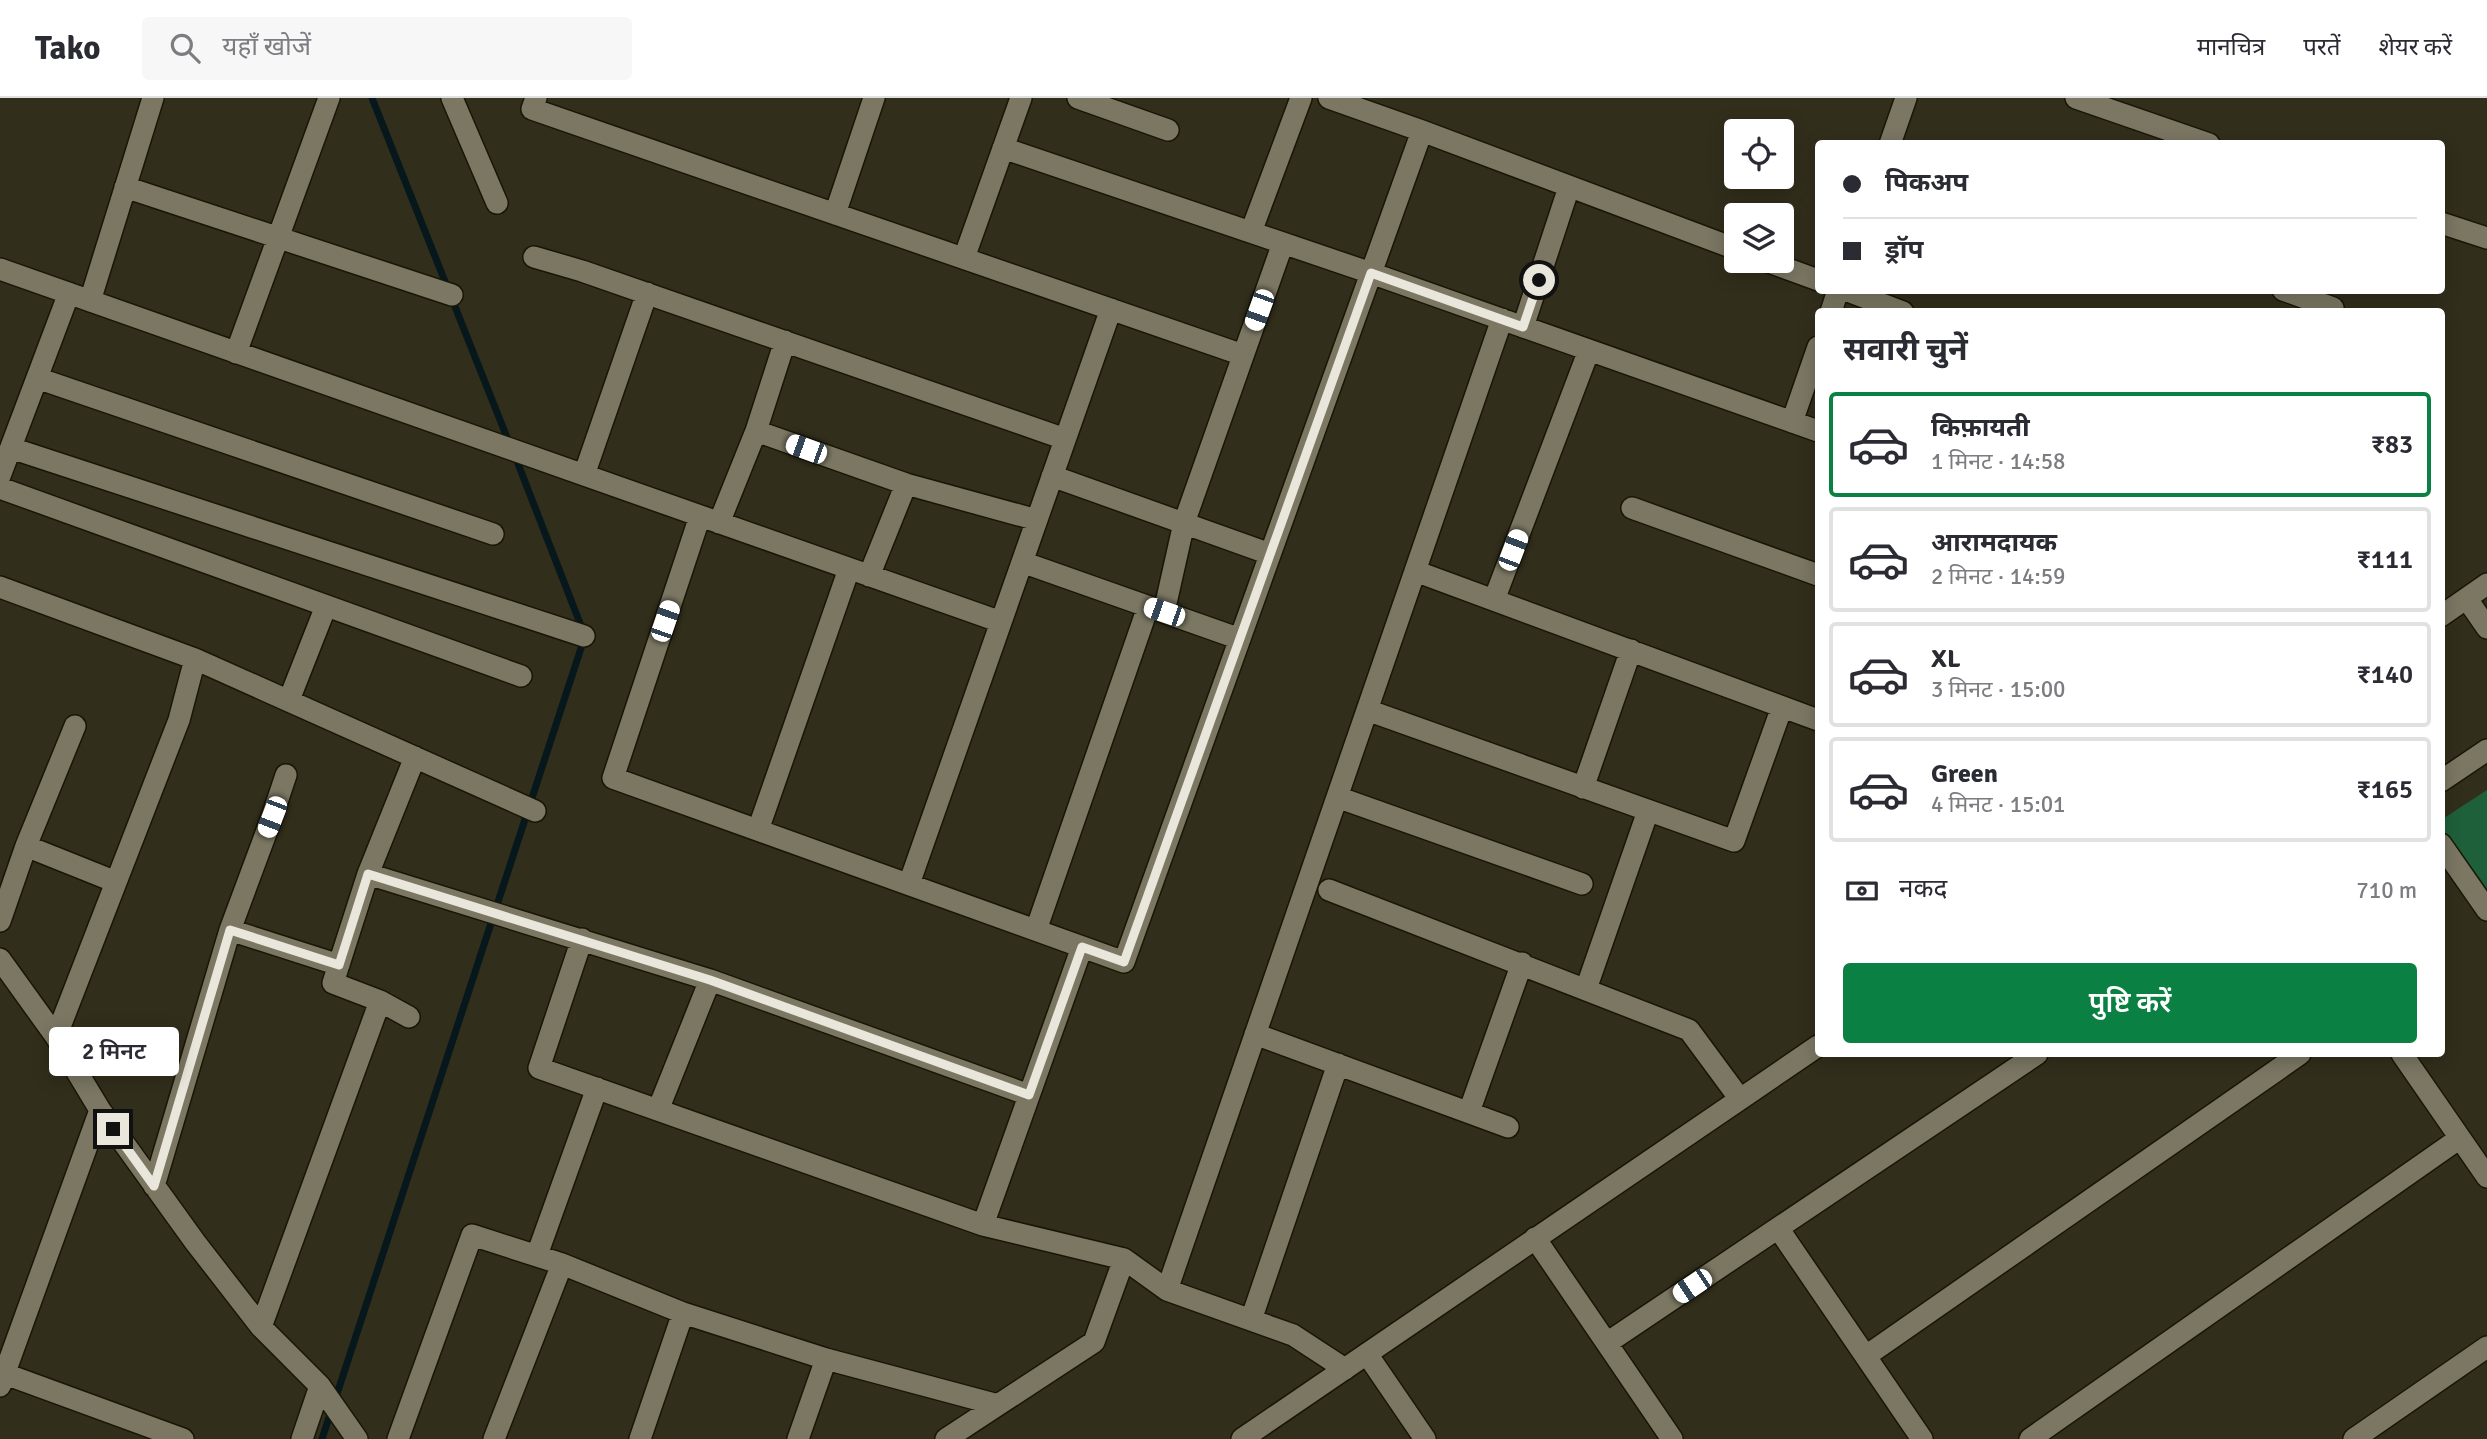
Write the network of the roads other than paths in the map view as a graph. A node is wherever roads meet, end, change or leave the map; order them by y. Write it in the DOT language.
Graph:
graph roads {
  1 [pos="153,98"];
  2 [pos="329,98"];
  3 [pos="536,98"];
  4 [pos="874,98"];
  5 [pos="1021,98"];
  6 [pos="1078,98"];
  7 [pos="1301,98"];
  8 [pos="1329,98"];
  9 [pos="1906,98"];
  10 [pos="2076,98"];
  11 [pos="455,100"];
  12 [pos="1168,130"];
  13 [pos="1422,131"];
  14 [pos="1891,140"];
  15 [pos="2197,140"];
  16 [pos="1003,148"];
  17 [pos="125,187"];
  18 [pos="1569,187"];
  19 [pos="498,203"];
  20 [pos="835,214"];
  21 [pos="2445,224"];
  22 [pos="1251,232"];
  23 [pos="278,238"];
  24 [pos="2487,239"];
  25 [pos="1283,243"];
  26 [pos="1724,245"];
  27 [pos="534,257"];
  28 [pos="964,258"];
  29 [pos="0,269"];
  30 [pos="1794,271"];
  31 [pos="1371,273"];
  32 [pos="1815,279"];
  33 [pos="69,293"];
  34 [pos="646,293"];
  35 [pos="1856,294"];
  36 [pos="2299,294"];
  37 [pos="452,295"];
  38 [pos="90,301"];
  39 [pos="2335,303"];
  40 [pos="1892,308"];
  41 [pos="1111,309"];
  42 [pos="1502,319"];
  43 [pos="1523,327"];
  44 [pos="785,341"];
  45 [pos="1589,350"];
  46 [pos="236,353"];
  47 [pos="1243,355"];
  48 [pos="1815,356"];
  49 [pos="37,378"];
  50 [pos="1792,422"];
  51 [pos="756,431"];
  52 [pos="1815,431"];
  53 [pos="1065,439"];
  54 [pos="11,448"];
  55 [pos="0,475"];
  56 [pos="584,475"];
  57 [pos="1052,476"];
  58 [pos="906,484"];
  59 [pos="0,488"];
  60 [pos="1632,508"];
  61 [pos="710,520"];
  62 [pos="1037,520"];
  63 [pos="1184,523"];
  64 [pos="493,534"];
  65 [pos="1270,554"];
  66 [pos="1022,562"];
  67 [pos="1415,571"];
  68 [pos="859,572"];
  69 [pos="1815,574"];
  70 [pos="2487,584"];
  71 [pos="0,587"];
  72 [pos="2467,598"];
  73 [pos="1494,600"];
  74 [pos="326,606"];
  75 [pos="1156,610"];
  76 [pos="2445,614"];
  77 [pos="1001,622"];
  78 [pos="2487,628"];
  79 [pos="584,636"];
  80 [pos="1240,639"];
  81 [pos="1631,650"];
  82 [pos="195,659"];
  83 [pos="521,676"];
  84 [pos="289,700"];
  85 [pos="1782,707"];
  86 [pos="1367,710"];
  87 [pos="1815,719"];
  88 [pos="75,726"];
  89 [pos="2487,750"];
  90 [pos="415,757"];
  91 [pos="286,775"];
  92 [pos="2445,778"];
  93 [pos="1583,788"];
  94 [pos="1337,797"];
  95 [pos="534,811"];
  96 [pos="1648,811"];
  97 [pos="758,830"];
  98 [pos="26,846"];
  99 [pos="2445,850"];
  100 [pos="368,874"];
  101 [pos="116,882"];
  102 [pos="909,884"];
  103 [pos="1582,884"];
  104 [pos="1329,890"];
  105 [pos="2487,910"];
  106 [pos="0,921"];
  107 [pos="230,930"];
  108 [pos="1035,930"];
  109 [pos="582,939"];
  110 [pos="1082,947"];
  111 [pos="0,959"];
  112 [pos="1522,963"];
  113 [pos="339,965"];
  114 [pos="710,980"];
  115 [pos="1586,989"];
  116 [pos="380,1001"];
  117 [pos="409,1017"];
  118 [pos="1255,1034"];
  119 [pos="56,1037"];
  120 [pos="1815,1048"];
  121 [pos="2033,1057"];
  122 [pos="2296,1057"];
  123 [pos="2404,1057"];
  124 [pos="1338,1064"];
  125 [pos="597,1088"];
  126 [pos="1029,1095"];
  127 [pos="1740,1099"];
  128 [pos="100,1110"];
  129 [pos="658,1110"];
  130 [pos="1469,1112"];
  131 [pos="1508,1126"];
  132 [pos="2460,1138"];
  133 [pos="2487,1177"];
  134 [pos="154,1186"];
  135 [pos="983,1225"];
  136 [pos="1778,1228"];
  137 [pos="1535,1238"];
  138 [pos="537,1255"];
  139 [pos="1124,1259"];
  140 [pos="562,1264"];
  141 [pos="1167,1290"];
  142 [pos="683,1313"];
  143 [pos="1251,1320"];
  144 [pos="261,1327"];
  145 [pos="1607,1343"];
  146 [pos="2487,1347"];
  147 [pos="1367,1354"];
  148 [pos="1866,1356"];
  149 [pos="826,1359"];
  150 [pos="1345,1369"];
  151 [pos="2,1378"];
  152 [pos="320,1386"];
  153 [pos="998,1405"];
  154 [pos="141,1432"];
  155 [pos="183,1439"];
  156 [pos="302,1439"];
  157 [pos="357,1439"];
  158 [pos="398,1439"];
  159 [pos="494,1439"];
  160 [pos="640,1439"];
  161 [pos="798,1439"];
  162 [pos="946,1439"];
  163 [pos="1242,1439"];
  164 [pos="1425,1439"];
  165 [pos="1672,1439"];
  166 [pos="1922,1439"];
  167 [pos="2031,1439"];
  168 [pos="2354,1439"];
  1 -- 17 [label="street"];
  2 -- 23 [label="street"];
  3 -- 20 [label="street"];
  4 -- 20 [label="street"];
  5 -- 16 [label="street"];
  6 -- 12 [label="street"];
  7 -- 22 [label="street"];
  8 -- 13 [label="street"];
  9 -- 14 [label="street"];
  10 -- 15 [label="street"];
  11 -- 19 [label="street"];
  13 -- 18 [label="street"];
  13 -- 31 [label="street"];
  16 -- 22 [label="street"];
  16 -- 28 [label="street"];
  17 -- 23 [label="street"];
  17 -- 38 [label="street"];
  18 -- 26 [label="street"];
  18 -- 43 [label="street"];
  20 -- 28 [label="street"];
  21 -- 24 [label="street"];
  22 -- 25 [label="street"];
  23 -- 37 [label="street"];
  23 -- 46 [label="street"];
  25 -- 31 [label="street"];
  25 -- 47 [label="street"];
  27 -- 34 [label="street"];
  28 -- 41 [label="street"];
  29 -- 33 [label="street"];
  30 -- 32 [label="street"];
  31 -- 42 [label="street"];
  31 -- 65 [label="street"];
  33 -- 38 [label="street"];
  33 -- 49 [label="street"];
  34 -- 44 [label="street"];
  34 -- 56 [label="street"];
  35 -- 40 [label="street"];
  36 -- 39 [label="street"];
  38 -- 46 [label="street"];
  41 -- 47 [label="street"];
  41 -- 53 [label="street"];
  42 -- 43 [label="street"];
  42 -- 67 [label="street"];
  43 -- 45 [label="street"];
  44 -- 51 [label="street"];
  44 -- 53 [label="street"];
  45 -- 50 [label="street"];
  45 -- 73 [label="street"];
  46 -- 56 [label="street"];
  47 -- 63 [label="street"];
  48 -- 50 [label="street"];
  49 -- 54 [label="street"];
  49 -- 64 [label="street"];
  50 -- 52 [label="street"];
  51 -- 58 [label="street"];
  51 -- 61 [label="street"];
  53 -- 57 [label="street"];
  54 -- 55 [label="street"];
  54 -- 79 [label="street"];
  56 -- 61 [label="street"];
  57 -- 62 [label="street"];
  57 -- 63 [label="street"];
  58 -- 62 [label="street"];
  58 -- 68 [label="street"];
  59 -- 74 [label="street"];
  60 -- 69 [label="street"];
  61 -- 68 [label="street"];
  61 -- 97 [label="street"];
  62 -- 66 [label="street"];
  63 -- 65 [label="street"];
  63 -- 75 [label="street"];
  65 -- 80 [label="street"];
  66 -- 75 [label="street"];
  66 -- 77 [label="street"];
  67 -- 73 [label="street"];
  67 -- 86 [label="street"];
  68 -- 77 [label="street"];
  68 -- 97 [label="street"];
  70 -- 72 [label="street"];
  71 -- 82 [label="street"];
  72 -- 76 [label="street"];
  72 -- 78 [label="street"];
  73 -- 81 [label="street"];
  74 -- 83 [label="street"];
  74 -- 84 [label="street"];
  75 -- 80 [label="street"];
  75 -- 108 [label="street"];
  77 -- 102 [label="street"];
  80 -- 110 [label="street"];
  81 -- 85 [label="street"];
  81 -- 93 [label="street"];
  82 -- 84 [label="street"];
  82 -- 101 [label="street"];
  84 -- 90 [label="street"];
  85 -- 87 [label="street"];
  85 -- 96 [label="street"];
  86 -- 93 [label="street"];
  86 -- 94 [label="street"];
  88 -- 98 [label="street"];
  89 -- 92 [label="street"];
  90 -- 95 [label="street"];
  90 -- 100 [label="street"];
  91 -- 107 [label="street"];
  93 -- 96 [label="street"];
  94 -- 103 [label="street"];
  94 -- 118 [label="street"];
  96 -- 115 [label="street"];
  97 -- 102 [label="street"];
  98 -- 101 [label="street"];
  98 -- 106 [label="street"];
  99 -- 105 [label="street"];
  100 -- 109 [label="street"];
  100 -- 113 [label="street"];
  101 -- 119 [label="street"];
  102 -- 108 [label="street"];
  104 -- 112 [label="street"];
  107 -- 113 [label="street"];
  107 -- 134 [label="street"];
  108 -- 110 [label="street"];
  109 -- 114 [label="street"];
  109 -- 125 [label="street"];
  110 -- 126 [label="street"];
  111 -- 119 [label="street"];
  112 -- 115 [label="street"];
  112 -- 130 [label="street"];
  113 -- 116 [label="street"];
  114 -- 126 [label="street"];
  114 -- 129 [label="street"];
  115 -- 127 [label="street"];
  116 -- 117 [label="street"];
  116 -- 144 [label="street"];
  118 -- 124 [label="street"];
  118 -- 141 [label="street"];
  119 -- 128 [label="street"];
  120 -- 127 [label="street"];
  121 -- 136 [label="street"];
  122 -- 148 [label="street"];
  123 -- 132 [label="street"];
  124 -- 130 [label="street"];
  124 -- 143 [label="street"];
  125 -- 129 [label="street"];
  125 -- 138 [label="street"];
  126 -- 135 [label="street"];
  127 -- 137 [label="street"];
  128 -- 134 [label="street"];
  128 -- 151 [label="street"];
  129 -- 135 [label="street"];
  130 -- 131 [label="street"];
  132 -- 133 [label="street"];
  132 -- 167 [label="street"];
  134 -- 144 [label="street"];
  135 -- 139 [label="street"];
  136 -- 145 [label="street"];
  136 -- 148 [label="street"];
  137 -- 145 [label="street"];
  137 -- 147 [label="street"];
  138 -- 140 [label="street"];
  138 -- 158 [label="street"];
  139 -- 141 [label="street"];
  139 -- 153 [label="street"];
  140 -- 142 [label="street"];
  140 -- 159 [label="street"];
  141 -- 143 [label="street"];
  142 -- 149 [label="street"];
  142 -- 160 [label="street"];
  143 -- 150 [label="street"];
  144 -- 152 [label="street"];
  145 -- 165 [label="street"];
  146 -- 168 [label="street"];
  147 -- 150 [label="street"];
  147 -- 164 [label="street"];
  148 -- 166 [label="street"];
  149 -- 153 [label="street"];
  149 -- 161 [label="street"];
  150 -- 163 [label="street"];
  151 -- 154 [label="street"];
  152 -- 156 [label="street"];
  152 -- 157 [label="street"];
  153 -- 162 [label="street"];
  154 -- 155 [label="street"];
}
